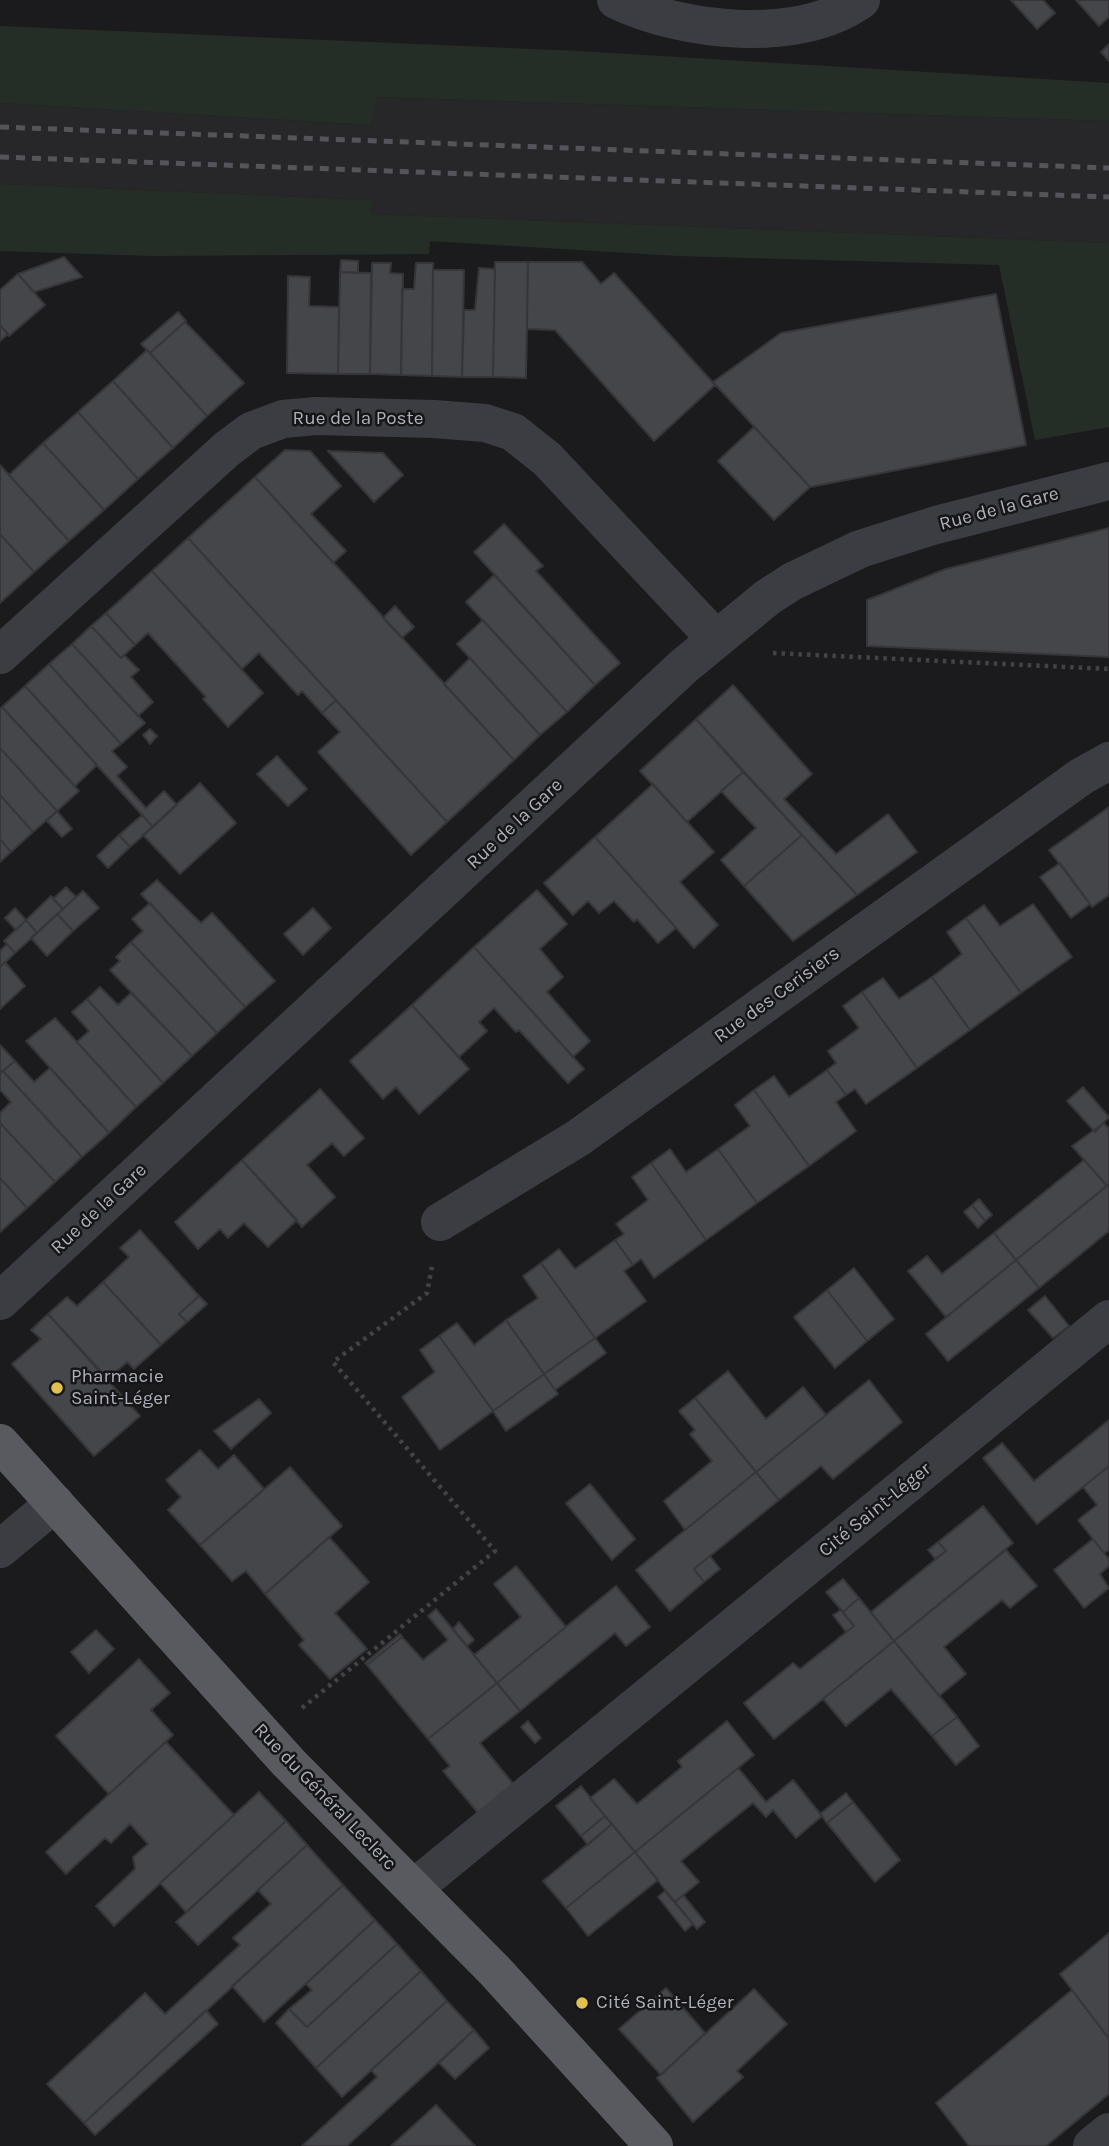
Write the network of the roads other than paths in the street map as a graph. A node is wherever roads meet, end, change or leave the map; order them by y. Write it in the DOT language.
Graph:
graph roads {
  1 [pos="616,0"];
  2 [pos="862,0"];
  3 [pos="1109,481"];
  4 [pos="709,644"];
  5 [pos="0,654"];
  6 [pos="1109,761"];
  7 [pos="440,1222"];
  8 [pos="0,1301"];
  9 [pos="1109,1319"];
  10 [pos="0,1443"];
  11 [pos="55,1503"];
  12 [pos="0,1549"];
  13 [pos="414,1888"];
  14 [pos="1109,2133"];
  15 [pos="654,2146"];
  16 [pos="1092,2146"];
  1 -- 2 [label="street"];
  3 -- 4 [label="street, Rue de la Gare"];
  4 -- 5 [label="street, Rue de la Poste"];
  4 -- 8 [label="street, Rue de la Gare"];
  6 -- 7 [label="street, Rue des Cerisiers"];
  9 -- 13 [label="street, Cité Saint-Léger"];
  10 -- 11 [label="main road, Rue du Général Leclerc"];
  11 -- 12 [label="street"];
  11 -- 13 [label="main road, Rue du Général Leclerc"];
  13 -- 15 [label="main road, Rue du Général Leclerc"];
  14 -- 16 [label="street"];
}
